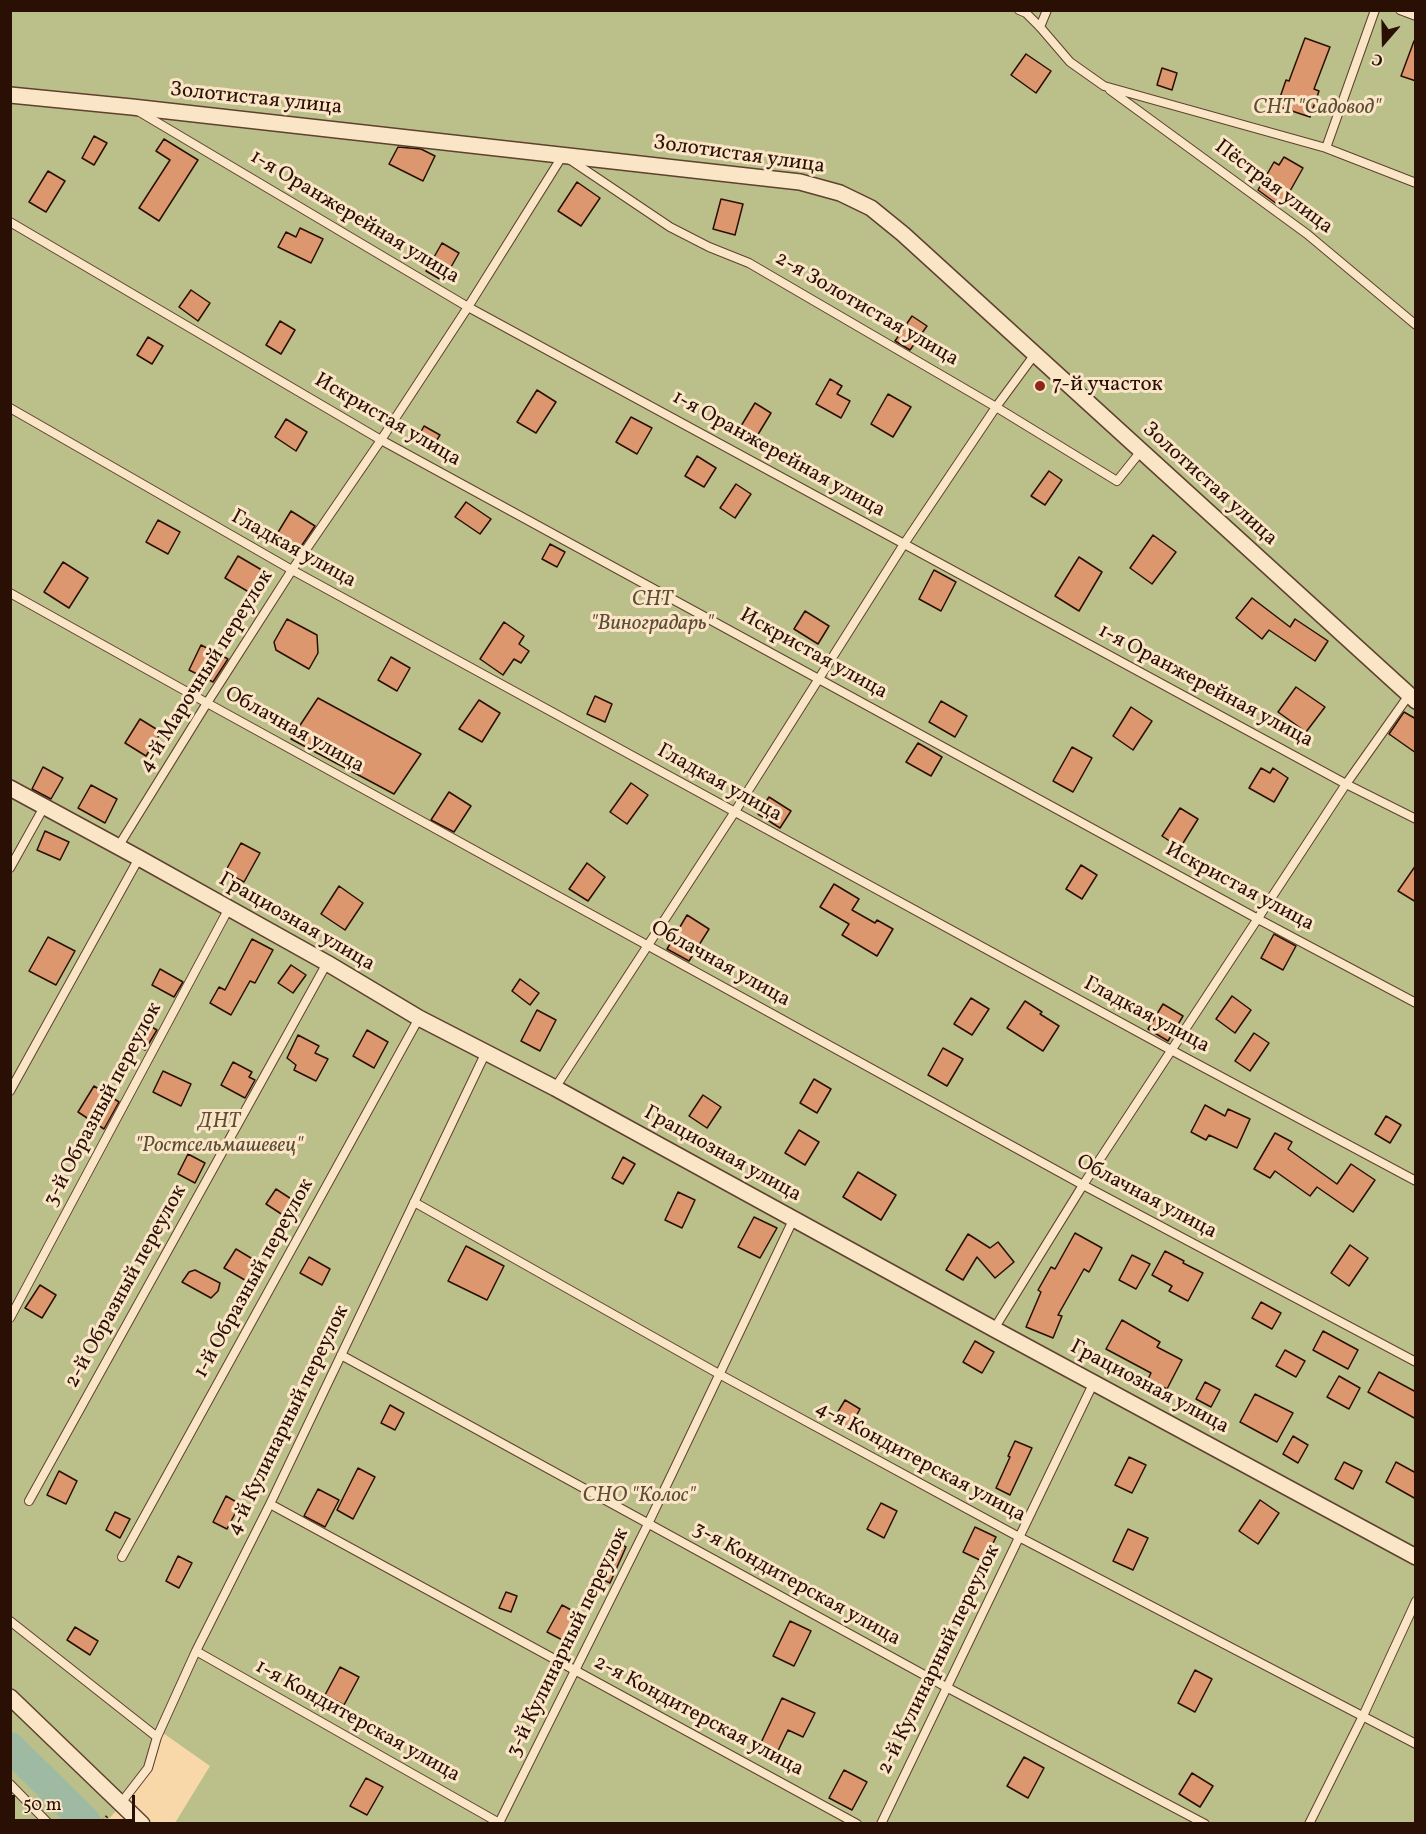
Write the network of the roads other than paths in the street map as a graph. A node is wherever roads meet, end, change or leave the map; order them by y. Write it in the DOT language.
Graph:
graph roads {
  1 [pos="1019,10"];
  2 [pos="1047,10"];
  3 [pos="1375,10"];
  4 [pos="1400,10"];
  5 [pos="1416,16"];
  6 [pos="1040,27"];
  7 [pos="1104,86"];
  8 [pos="10,95"];
  9 [pos="132,107"];
  10 [pos="1326,148"];
  11 [pos="562,155"];
  12 [pos="1416,183"];
  13 [pos="10,222"];
  14 [pos="468,307"];
  15 [pos="1416,325"];
  16 [pos="1035,354"];
  17 [pos="996,407"];
  18 [pos="10,408"];
  19 [pos="381,440"];
  20 [pos="1141,451"];
  21 [pos="904,544"];
  22 [pos="292,570"];
  23 [pos="10,593"];
  24 [pos="819,679"];
  25 [pos="1412,698"];
  26 [pos="207,703"];
  27 [pos="1346,784"];
  28 [pos="10,788"];
  29 [pos="44,807"];
  30 [pos="734,813"];
  31 [pos="1416,819"];
  32 [pos="118,847"];
  33 [pos="139,858"];
  34 [pos="10,868"];
  35 [pos="229,908"];
  36 [pos="1258,919"];
  37 [pos="647,945"];
  38 [pos="327,963"];
  39 [pos="1416,1003"];
  40 [pos="419,1018"];
  41 [pos="1171,1050"];
  42 [pos="486,1052"];
  43 [pos="555,1088"];
  44 [pos="10,1091"];
  45 [pos="1416,1181"];
  46 [pos="1083,1185"];
  47 [pos="414,1202"];
  48 [pos="794,1218"];
  49 [pos="10,1318"];
  50 [pos="994,1329"];
  51 [pos="341,1355"];
  52 [pos="1416,1362"];
  53 [pos="720,1374"];
  54 [pos="1094,1382"];
  55 [pos="29,1501"];
  56 [pos="270,1504"];
  57 [pos="648,1524"];
  58 [pos="1019,1537"];
  59 [pos="122,1557"];
  60 [pos="1416,1557"];
  61 [pos="1416,1600"];
  62 [pos="10,1621"];
  63 [pos="196,1651"];
  64 [pos="576,1672"];
  65 [pos="948,1688"];
  66 [pos="10,1698"];
  67 [pos="1363,1716"];
  68 [pos="157,1737"];
  69 [pos="1416,1744"];
  70 [pos="10,1784"];
  71 [pos="121,1803"];
  72 [pos="500,1823"];
  73 [pos="49,1824"];
  74 [pos="142,1824"];
  75 [pos="857,1824"];
  76 [pos="881,1824"];
  77 [pos="1205,1824"];
  78 [pos="1309,1824"];
  1 -- 6 [label="lane"];
  2 -- 6 [label="lane"];
  3 -- 10 [label="lane"];
  4 -- 5 [label="lane"];
  6 -- 7 [label="lane, Пёстрая улица"];
  7 -- 10 [label="lane"];
  7 -- 15 [label="lane, Пёстрая улица"];
  8 -- 9 [label="street, Золотистая улица"];
  9 -- 11 [label="street, Золотистая улица"];
  9 -- 14 [label="lane, 1-я Оранжерейная улица"];
  10 -- 12 [label="lane"];
  11 -- 14 [label="lane, 4-й Марочный переулок"];
  11 -- 16 [label="street, Золотистая улица"];
  11 -- 17 [label="lane, 2-я Золотистая улица"];
  13 -- 19 [label="lane, Искристая улица"];
  14 -- 19 [label="lane, 4-й Марочный переулок"];
  14 -- 21 [label="lane, 1-я Оранжерейная улица"];
  16 -- 17 [label="lane"];
  16 -- 20 [label="street, Золотистая улица"];
  17 -- 20 [label="lane, 2-я Золотистая улица"];
  17 -- 21 [label="lane"];
  18 -- 22 [label="lane, Гладкая улица"];
  19 -- 22 [label="lane, 4-й Марочный переулок"];
  19 -- 24 [label="lane, Искристая улица"];
  20 -- 25 [label="street, Золотистая улица"];
  21 -- 24 [label="lane"];
  21 -- 27 [label="lane, 1-я Оранжерейная улица"];
  22 -- 26 [label="lane, 4-й Марочный переулок"];
  22 -- 30 [label="lane, Гладкая улица"];
  23 -- 26 [label="lane, Облачная улица"];
  24 -- 30 [label="lane"];
  24 -- 36 [label="lane, Искристая улица"];
  25 -- 27 [label="lane"];
  26 -- 32 [label="lane, 4-й Марочный переулок"];
  26 -- 37 [label="lane, Облачная улица"];
  27 -- 31 [label="lane, 1-я Оранжерейная улица"];
  27 -- 36 [label="lane"];
  28 -- 29 [label="street, Грациозная улица"];
  29 -- 32 [label="street, Грациозная улица"];
  29 -- 34 [label="lane"];
  30 -- 37 [label="lane"];
  30 -- 41 [label="lane, Гладкая улица"];
  32 -- 33 [label="street, Грациозная улица"];
  33 -- 35 [label="street, Грациозная улица"];
  33 -- 44 [label="lane"];
  35 -- 38 [label="street, Грациозная улица"];
  35 -- 49 [label="lane, 3-й Образный переулок"];
  36 -- 39 [label="lane, Искристая улица"];
  36 -- 41 [label="lane"];
  37 -- 43 [label="lane"];
  37 -- 46 [label="lane, Облачная улица"];
  38 -- 40 [label="street, Грациозная улица"];
  38 -- 55 [label="lane, 2-й Образный переулок"];
  40 -- 42 [label="street, Грациозная улица"];
  40 -- 59 [label="lane, 1-й Образный переулок"];
  41 -- 45 [label="lane, Гладкая улица"];
  41 -- 46 [label="lane"];
  42 -- 43 [label="street, Грациозная улица"];
  42 -- 47 [label="lane, 4-й Кулинарный переулок"];
  43 -- 48 [label="street, Грациозная улица"];
  46 -- 50 [label="lane"];
  46 -- 52 [label="lane, Облачная улица"];
  47 -- 51 [label="lane, 4-й Кулинарный переулок"];
  47 -- 53 [label="lane, 4-я Кондитерская улица"];
  48 -- 50 [label="street, Грациозная улица"];
  48 -- 53 [label="lane, 3-й Кулинарный переулок"];
  50 -- 54 [label="street, Грациозная улица"];
  51 -- 56 [label="lane, 4-й Кулинарный переулок"];
  51 -- 57 [label="lane, 3-я Кондитерская улица"];
  53 -- 57 [label="lane, 3-й Кулинарный переулок"];
  53 -- 58 [label="lane, 4-я Кондитерская улица"];
  54 -- 58 [label="lane, 2-й Кулинарный переулок"];
  54 -- 60 [label="street, Грациозная улица"];
  56 -- 63 [label="lane, 4-й Кулинарный переулок"];
  56 -- 64 [label="lane, 2-я Кондитерская улица"];
  57 -- 64 [label="lane, 3-й Кулинарный переулок"];
  57 -- 65 [label="lane, 3-я Кондитерская улица"];
  58 -- 65 [label="lane, 2-й Кулинарный переулок"];
  58 -- 67 [label="lane, 4-я Кондитерская улица"];
  61 -- 67 [label="lane"];
  62 -- 68 [label="lane"];
  63 -- 68 [label="lane, 4-й Кулинарный переулок"];
  63 -- 72 [label="lane, 1-я Кондитерская улица"];
  64 -- 72 [label="lane, 3-й Кулинарный переулок"];
  64 -- 75 [label="lane, 2-я Кондитерская улица"];
  65 -- 76 [label="lane, 2-й Кулинарный переулок"];
  65 -- 77 [label="lane, 3-я Кондитерская улица"];
  66 -- 71 [label="street"];
  67 -- 69 [label="lane, 4-я Кондитерская улица"];
  67 -- 78 [label="lane"];
  68 -- 71 [label="lane, 4-й Кулинарный переулок"];
  70 -- 73 [label="lane"];
  71 -- 74 [label="street"];
}
